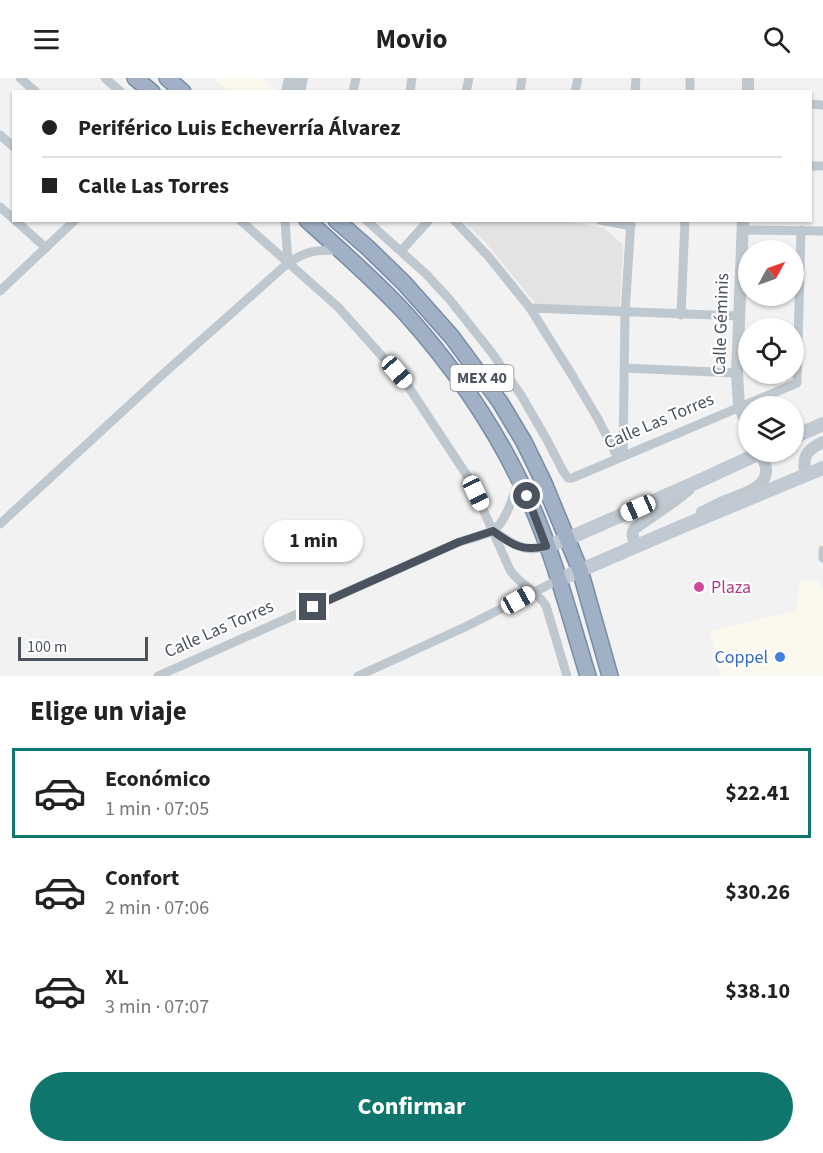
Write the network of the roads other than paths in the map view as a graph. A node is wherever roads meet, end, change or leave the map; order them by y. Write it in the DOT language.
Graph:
graph roads {
  1 [pos="20,78"];
  2 [pos="105,78"];
  3 [pos="135,78"];
  4 [pos="167,78"];
  5 [pos="302,78"];
  6 [pos="293,87"];
  7 [pos="34,90"];
  8 [pos="119,90"];
  9 [pos="150,90"];
  10 [pos="181,90"];
  11 [pos="0,135"];
  12 [pos="12,145"];
  13 [pos="0,207"];
  14 [pos="12,218"];
  15 [pos="16,222"];
  16 [pos="73,222"];
  17 [pos="242,222"];
  18 [pos="285,222"];
  19 [pos="309,222"];
  20 [pos="338,222"];
  21 [pos="368,222"];
  22 [pos="427,222"];
  23 [pos="456,222"];
  24 [pos="685,222"];
  25 [pos="631,223"];
  26 [pos="742,225"];
  27 [pos="801,230"];
  28 [pos="823,231"];
  29 [pos="46,248"];
  30 [pos="340,250"];
  31 [pos="401,251"];
  32 [pos="288,263"];
  33 [pos="2,286"];
  34 [pos="530,308"];
  35 [pos="625,313"];
  36 [pos="681,315"];
  37 [pos="739,316"];
  38 [pos="624,368"];
  39 [pos="736,373"];
  40 [pos="738,396"];
  41 [pos="764,396"];
  42 [pos="738,406"];
  43 [pos="823,424"];
  44 [pos="804,433"];
  45 [pos="823,442"];
  46 [pos="621,457"];
  47 [pos="740,462"];
  48 [pos="764,462"];
  49 [pos="823,468"];
  50 [pos="805,476"];
  51 [pos="519,479"];
  52 [pos="697,482"];
  53 [pos="0,524"];
  54 [pos="683,526"];
  55 [pos="493,531"];
  56 [pos="571,539"];
  57 [pos="546,546"];
  58 [pos="636,546"];
  59 [pos="823,550"];
  60 [pos="823,558"];
  61 [pos="604,560"];
  62 [pos="580,570"];
  63 [pos="558,580"];
  64 [pos="533,592"];
  65 [pos="589,600"];
  66 [pos="158,676"];
  67 [pos="358,676"];
  68 [pos="567,676"];
  69 [pos="588,676"];
  70 [pos="609,676"];
  1 -- 7 [label="street"];
  2 -- 8 [label="street"];
  3 -- 9 [label="highway"];
  4 -- 10 [label="highway"];
  5 -- 6 [label="street"];
  11 -- 12 [label="street"];
  13 -- 14 [label="street"];
  15 -- 29 [label="street"];
  16 -- 29 [label="street"];
  17 -- 32 [label="street"];
  18 -- 32 [label="street"];
  19 -- 30 [label="highway, MEX 40"];
  20 -- 56 [label="highway, MEX 40"];
  21 -- 31 [label="street"];
  22 -- 31 [label="street"];
  23 -- 34 [label="street"];
  24 -- 36 [label="street"];
  25 -- 35 [label="street"];
  26 -- 27 [label="street"];
  26 -- 37 [label="street, Calle Géminis"];
  27 -- 28 [label="street"];
  27 -- 41 [label="street, Calle Las Torres"];
  29 -- 33 [label="street"];
  30 -- 32 [label="street"];
  30 -- 51 [label="highway, MEX 40"];
  31 -- 46 [label="street, Calle Las Torres"];
  32 -- 53 [label="street"];
  32 -- 55 [label="street"];
  34 -- 35 [label="street"];
  34 -- 46 [label="street"];
  35 -- 36 [label="street"];
  35 -- 38 [label="street"];
  36 -- 37 [label="street"];
  37 -- 39 [label="street, Calle Géminis"];
  38 -- 39 [label="street"];
  38 -- 46 [label="street"];
  39 -- 40 [label="street, Calle Géminis"];
  42 -- 46 [label="street, Calle Las Torres"];
  43 -- 44 [label="main road"];
  45 -- 50 [label="street"];
  47 -- 52 [label="main road"];
  48 -- 54 [label="street"];
  49 -- 50 [label="main road"];
  50 -- 54 [label="main road"];
  51 -- 55 [label="street"];
  51 -- 57 [label="highway, MEX 40"];
  52 -- 56 [label="main road"];
  52 -- 58 [label="street"];
  54 -- 58 [label="main road"];
  55 -- 57 [label="street"];
  55 -- 64 [label="street"];
  55 -- 66 [label="street, Calle Las Torres"];
  56 -- 57 [label="main road"];
  56 -- 62 [label="highway, MEX 40"];
  56 -- 63 [label="highway"];
  57 -- 63 [label="highway, MEX 40"];
  58 -- 61 [label="main road"];
  59 -- 60 [label="street"];
  61 -- 62 [label="main road"];
  61 -- 65 [label="main road"];
  62 -- 63 [label="main road"];
  62 -- 65 [label="highway, MEX 40"];
  63 -- 64 [label="street"];
  63 -- 69 [label="highway, MEX 40"];
  64 -- 67 [label="street"];
  64 -- 68 [label="street"];
  65 -- 70 [label="highway, MEX 40"];
}
